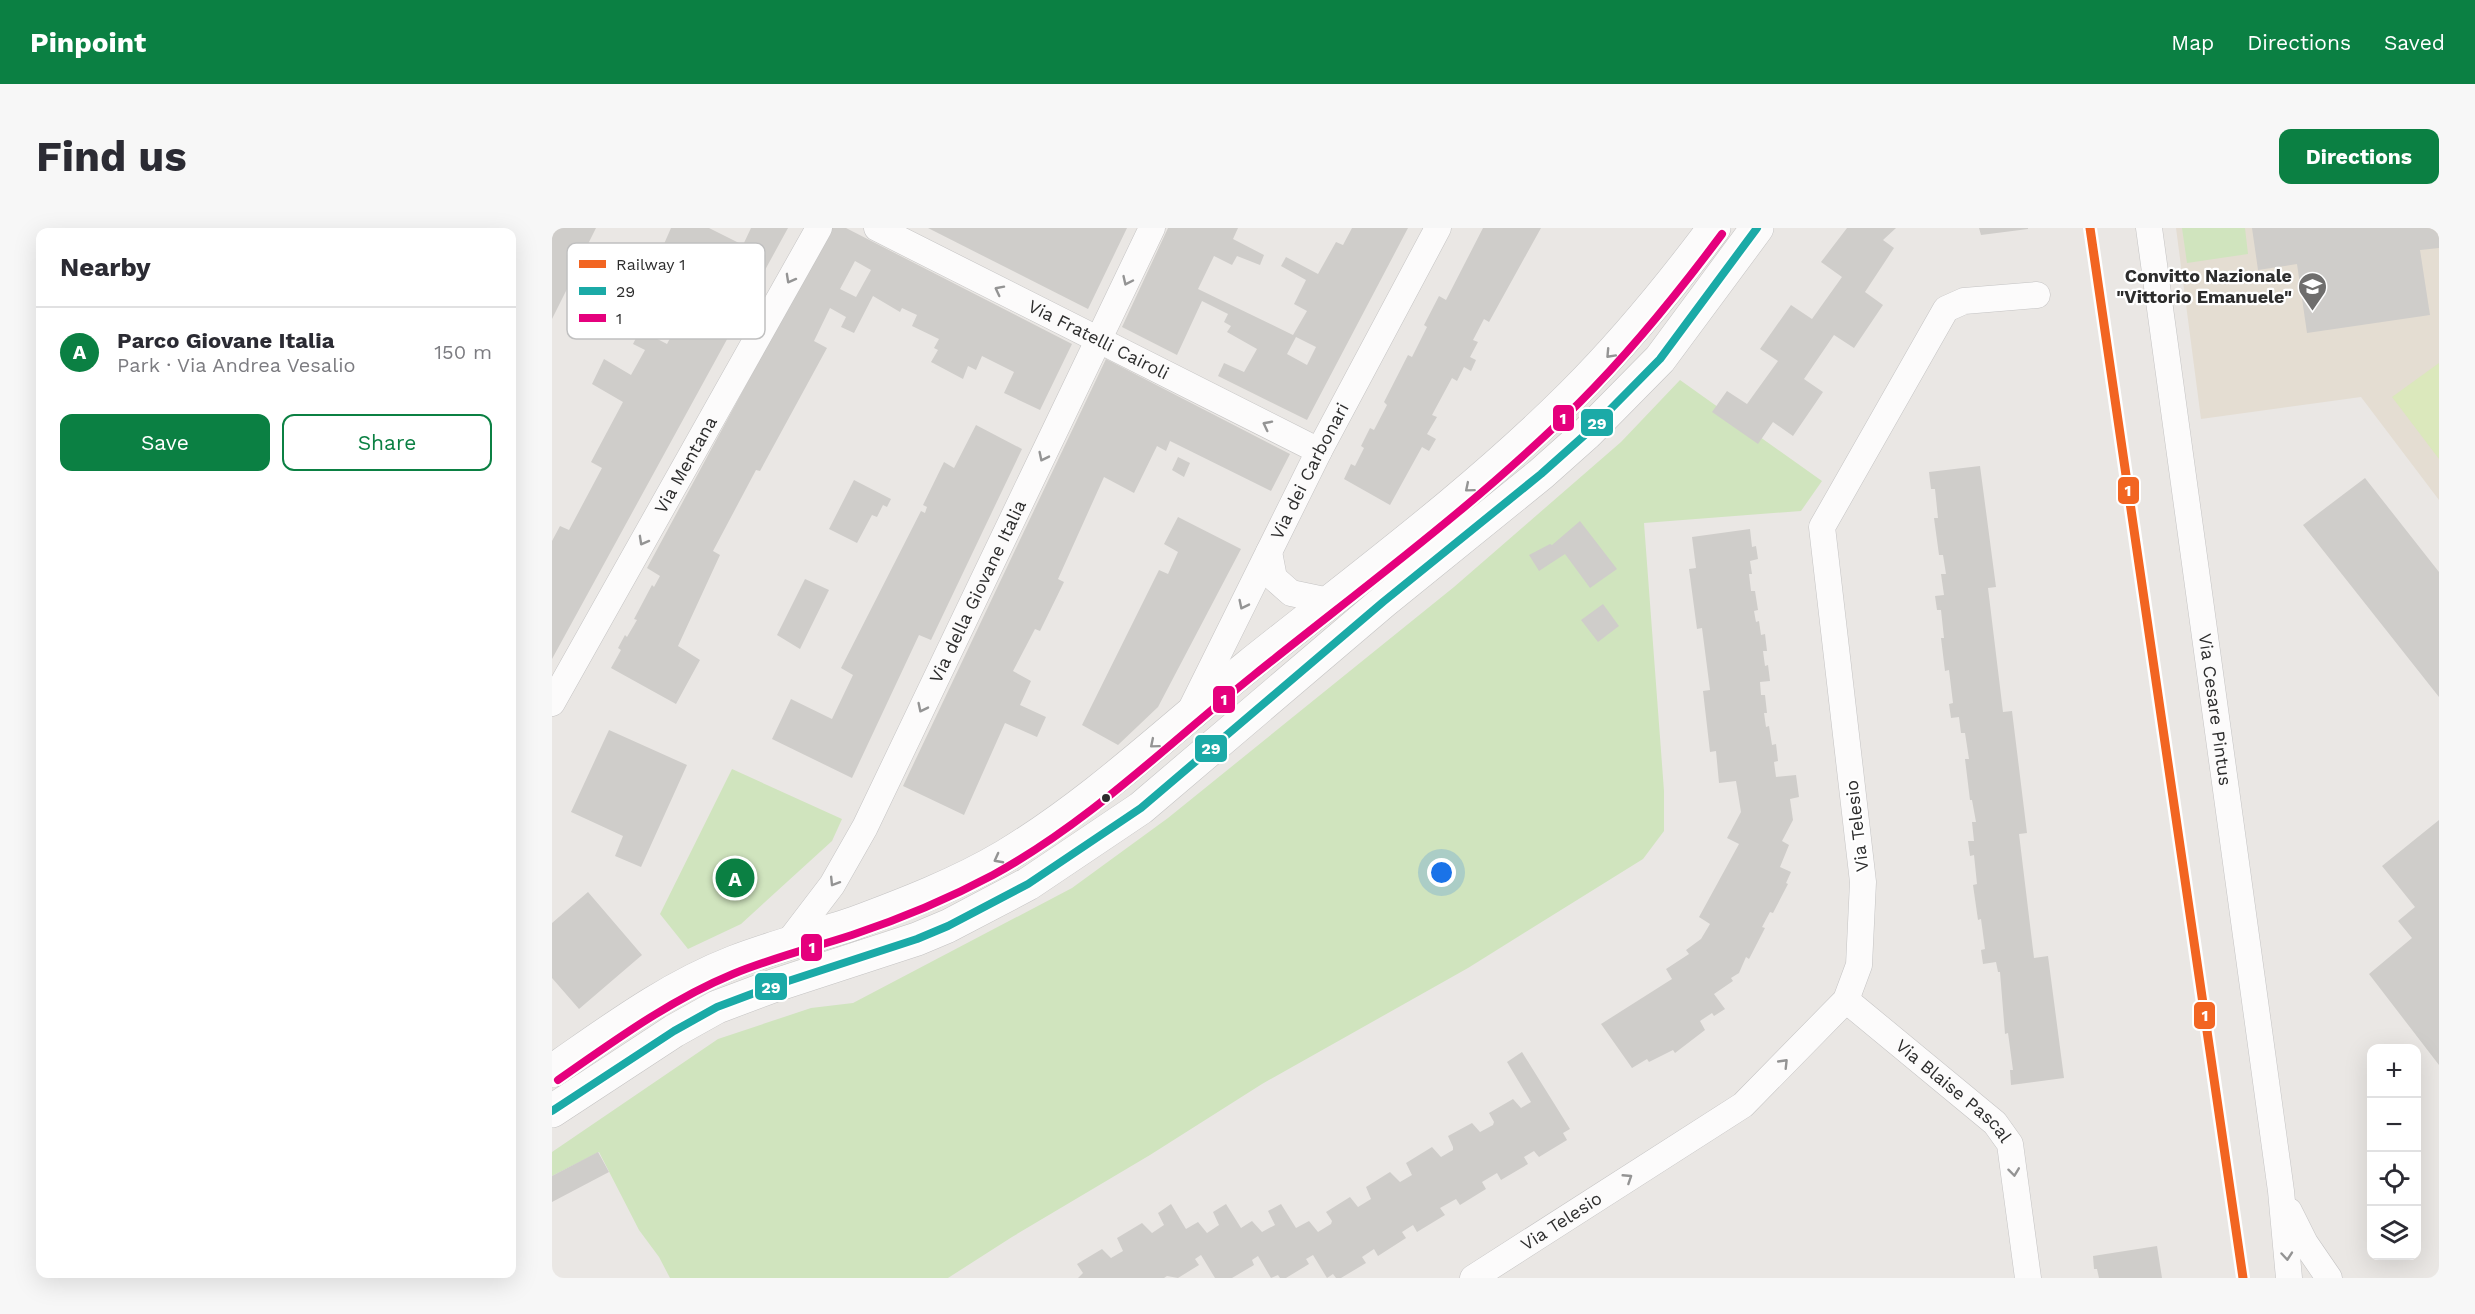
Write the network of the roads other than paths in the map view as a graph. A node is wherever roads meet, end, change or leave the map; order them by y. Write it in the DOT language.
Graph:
graph roads {
  1 [pos="819,228"];
  2 [pos="877,228"];
  3 [pos="1152,228"];
  4 [pos="1438,228"];
  5 [pos="1714,228"];
  6 [pos="1757,228"];
  7 [pos="2149,228"];
  8 [pos="2037,295"];
  9 [pos="765,324"];
  10 [pos="757,339"];
  11 [pos="1098,340"];
  12 [pos="1319,451"];
  13 [pos="1269,552"];
  14 [pos="1329,601"];
  15 [pos="552,703"];
  16 [pos="1187,716"];
  17 [pos="787,944"];
  18 [pos="1846,1000"];
  19 [pos="552,1071"];
  20 [pos="552,1111"];
  21 [pos="2281,1191"];
  22 [pos="1473,1278"];
  23 [pos="2028,1278"];
  24 [pos="2289,1278"];
  25 [pos="2329,1278"];
  1 -- 9 [label="street, Via Mentana, one-way"];
  11 -- 2 [label="street, Via Fratelli Cairoli, one-way"];
  3 -- 11 [label="street, Via della Giovane Italia, one-way"];
  4 -- 12 [label="street, Via dei Carbonari"];
  5 -- 14 [label="main road, one-way"];
  6 -- 20 [label="main road"];
  7 -- 21 [label="street, Via Cesare Pintus"];
  8 -- 18 [label="street, Via Telesio"];
  10 -- 15 [label="street, Via Mentana, one-way"];
  12 -- 11 [label="street, Via Fratelli Cairoli, one-way"];
  11 -- 17 [label="street, Via della Giovane Italia, one-way"];
  12 -- 13 [label="street, Via dei Carbonari"];
  13 -- 14 [label="street"];
  13 -- 16 [label="street, Via dei Carbonari, one-way"];
  14 -- 16 [label="main road"];
  16 -- 17 [label="main road, one-way"];
  17 -- 19 [label="main road"];
  22 -- 18 [label="street, Via Telesio, one-way"];
  18 -- 23 [label="street, Via Blaise Pascal, one-way"];
  21 -- 24 [label="street, Via Cesare Pintus, one-way"];
  21 -- 25 [label="street, Via Cesare Pintus"];
}
